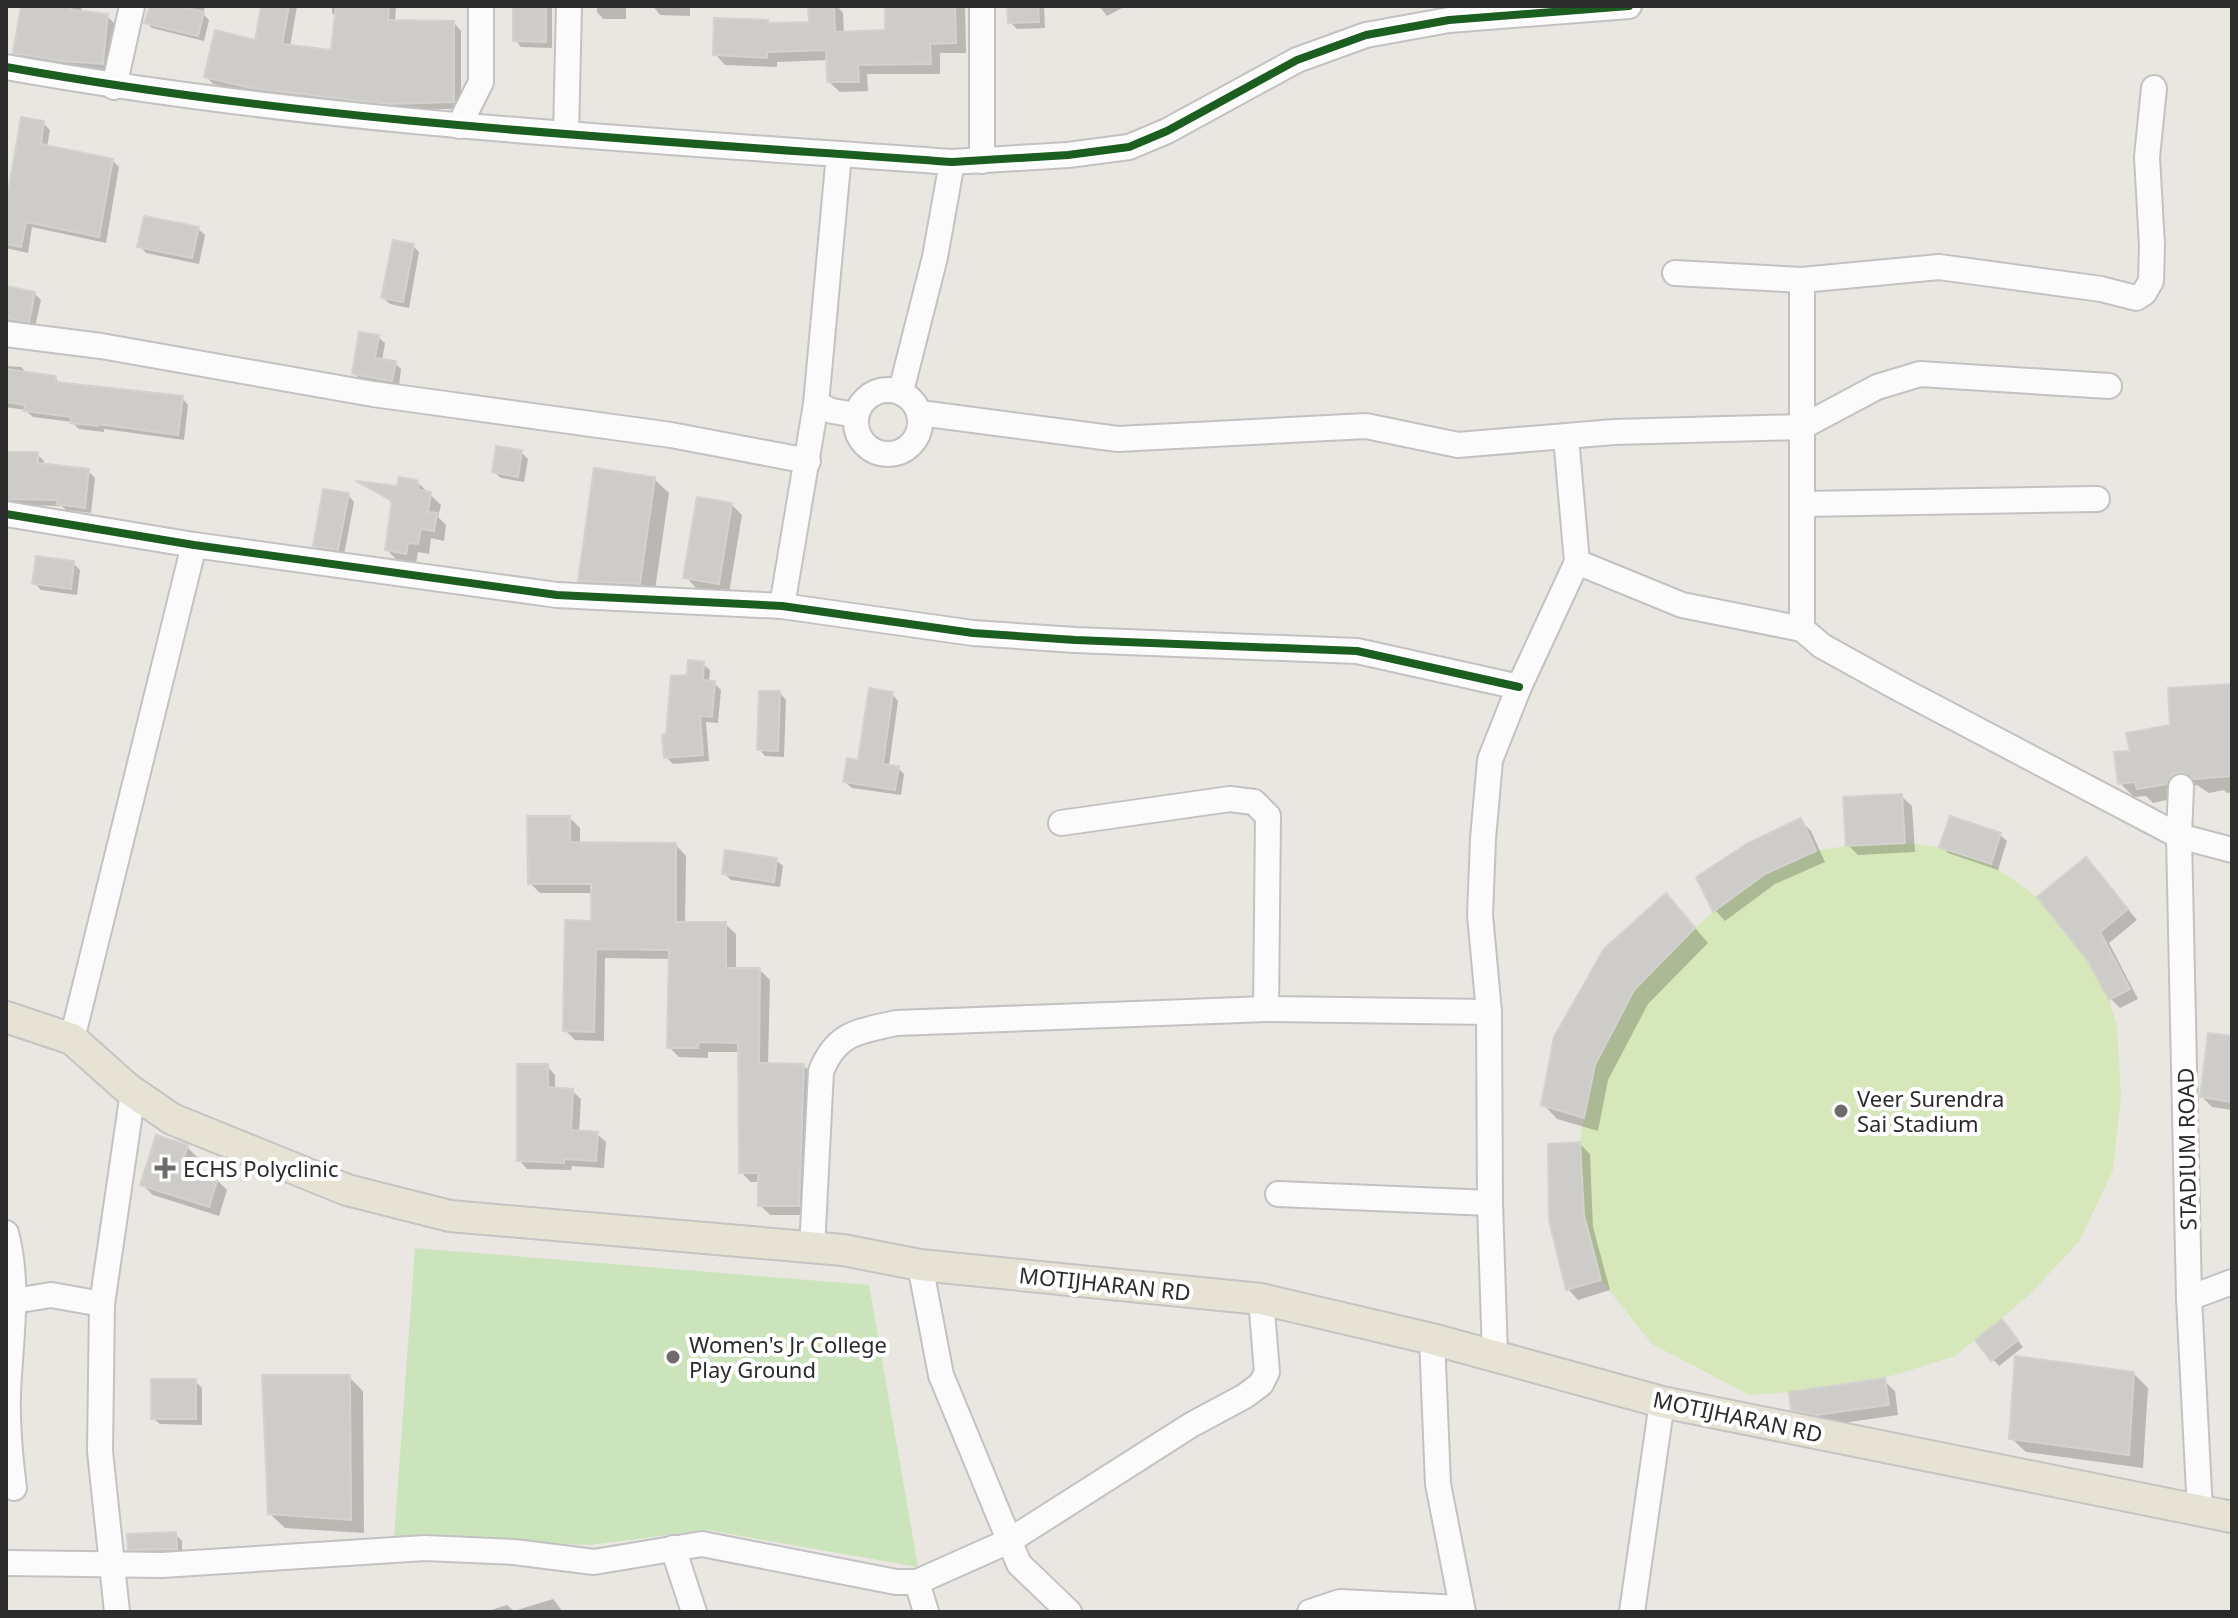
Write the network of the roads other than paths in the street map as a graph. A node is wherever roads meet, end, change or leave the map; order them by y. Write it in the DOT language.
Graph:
graph roads {
  1 [pos="132,6"];
  2 [pos="481,6"];
  3 [pos="569,6"];
  4 [pos="982,6"];
  5 [pos="1629,6"];
  6 [pos="1447,13"];
  7 [pos="6,67"];
  8 [pos="114,87"];
  9 [pos="2154,88"];
  10 [pos="459,126"];
  11 [pos="566,134"];
  12 [pos="839,154"];
  13 [pos="982,161"];
  14 [pos="952,162"];
  15 [pos="1675,273"];
  16 [pos="1802,280"];
  17 [pos="6,334"];
  18 [pos="2109,386"];
  19 [pos="901,391"];
  20 [pos="816,404"];
  21 [pos="920,413"];
  22 [pos="856,415"];
  23 [pos="1802,427"];
  24 [pos="1566,437"];
  25 [pos="808,461"];
  26 [pos="2097,499"];
  27 [pos="1802,504"];
  28 [pos="6,514"];
  29 [pos="194,545"];
  30 [pos="1577,562"];
  31 [pos="782,606"];
  32 [pos="1802,629"];
  33 [pos="1519,687"];
  34 [pos="2181,787"];
  35 [pos="1061,823"];
  36 [pos="2179,836"];
  37 [pos="2232,850"];
  38 [pos="1266,1009"];
  39 [pos="1489,1012"];
  40 [pos="6,1017"];
  41 [pos="72,1039"];
  42 [pos="133,1092"];
  43 [pos="1278,1194"];
  44 [pos="1490,1203"];
  45 [pos="6,1233"];
  46 [pos="812,1249"];
  47 [pos="920,1265"];
  48 [pos="2232,1282"];
  49 [pos="2189,1298"];
  50 [pos="1261,1299"];
  51 [pos="14,1301"];
  52 [pos="102,1304"];
  53 [pos="1432,1339"];
  54 [pos="1495,1356"];
  55 [pos="1662,1402"];
  56 [pos="14,1488"];
  57 [pos="2200,1511"];
  58 [pos="2232,1517"];
  59 [pos="1009,1541"];
  60 [pos="673,1548"];
  61 [pos="6,1563"];
  62 [pos="110,1564"];
  63 [pos="917,1582"];
  64 [pos="1462,1610"];
  65 [pos="117,1612"];
  66 [pos="694,1612"];
  67 [pos="926,1612"];
  68 [pos="1069,1612"];
  69 [pos="1310,1612"];
  70 [pos="1632,1612"];
  1 -- 8 [label="street"];
  2 -- 10 [label="street"];
  3 -- 11 [label="street"];
  4 -- 13 [label="street"];
  5 -- 6 [label="street"];
  6 -- 13 [label="street"];
  7 -- 8 [label="street"];
  8 -- 10 [label="street"];
  9 -- 16 [label="street"];
  10 -- 11 [label="street"];
  11 -- 12 [label="street"];
  12 -- 14 [label="street"];
  12 -- 20 [label="street"];
  13 -- 14 [label="street"];
  14 -- 19 [label="street"];
  15 -- 16 [label="street"];
  16 -- 23 [label="street"];
  17 -- 25 [label="street"];
  18 -- 23 [label="street"];
  19 -- 21 [label="street"];
  19 -- 22 [label="street"];
  20 -- 22 [label="street"];
  20 -- 25 [label="street"];
  21 -- 22 [label="street"];
  21 -- 24 [label="street"];
  23 -- 24 [label="street"];
  23 -- 27 [label="street"];
  24 -- 30 [label="street"];
  25 -- 31 [label="street"];
  26 -- 27 [label="street"];
  27 -- 32 [label="street"];
  28 -- 29 [label="street"];
  29 -- 31 [label="street"];
  29 -- 41 [label="street"];
  30 -- 32 [label="street"];
  30 -- 33 [label="street"];
  31 -- 33 [label="street"];
  32 -- 36 [label="street"];
  33 -- 39 [label="street"];
  34 -- 36 [label="street, STADIUM ROAD"];
  35 -- 38 [label="street"];
  36 -- 37 [label="street"];
  36 -- 49 [label="street, STADIUM ROAD"];
  38 -- 39 [label="street"];
  38 -- 46 [label="street"];
  39 -- 44 [label="street"];
  40 -- 41 [label="main road, MOTIJHARAN RD"];
  41 -- 42 [label="main road, MOTIJHARAN RD"];
  42 -- 46 [label="main road, MOTIJHARAN RD"];
  42 -- 52 [label="street"];
  43 -- 44 [label="street"];
  44 -- 54 [label="street"];
  45 -- 51 [label="street"];
  46 -- 47 [label="main road, MOTIJHARAN RD"];
  47 -- 50 [label="main road, MOTIJHARAN RD"];
  47 -- 59 [label="street"];
  48 -- 49 [label="street"];
  49 -- 57 [label="street, STADIUM ROAD"];
  50 -- 53 [label="main road, MOTIJHARAN RD"];
  50 -- 59 [label="street"];
  51 -- 52 [label="street"];
  51 -- 56 [label="street"];
  52 -- 62 [label="street"];
  53 -- 54 [label="main road, MOTIJHARAN RD"];
  53 -- 64 [label="street"];
  54 -- 55 [label="main road, MOTIJHARAN RD"];
  55 -- 57 [label="main road, MOTIJHARAN RD"];
  55 -- 70 [label="street"];
  57 -- 58 [label="main road, MOTIJHARAN RD"];
  59 -- 63 [label="street"];
  59 -- 68 [label="street"];
  60 -- 62 [label="street"];
  60 -- 63 [label="street"];
  60 -- 66 [label="street"];
  61 -- 62 [label="street"];
  62 -- 65 [label="street"];
  63 -- 67 [label="street"];
  64 -- 69 [label="street"];
}
